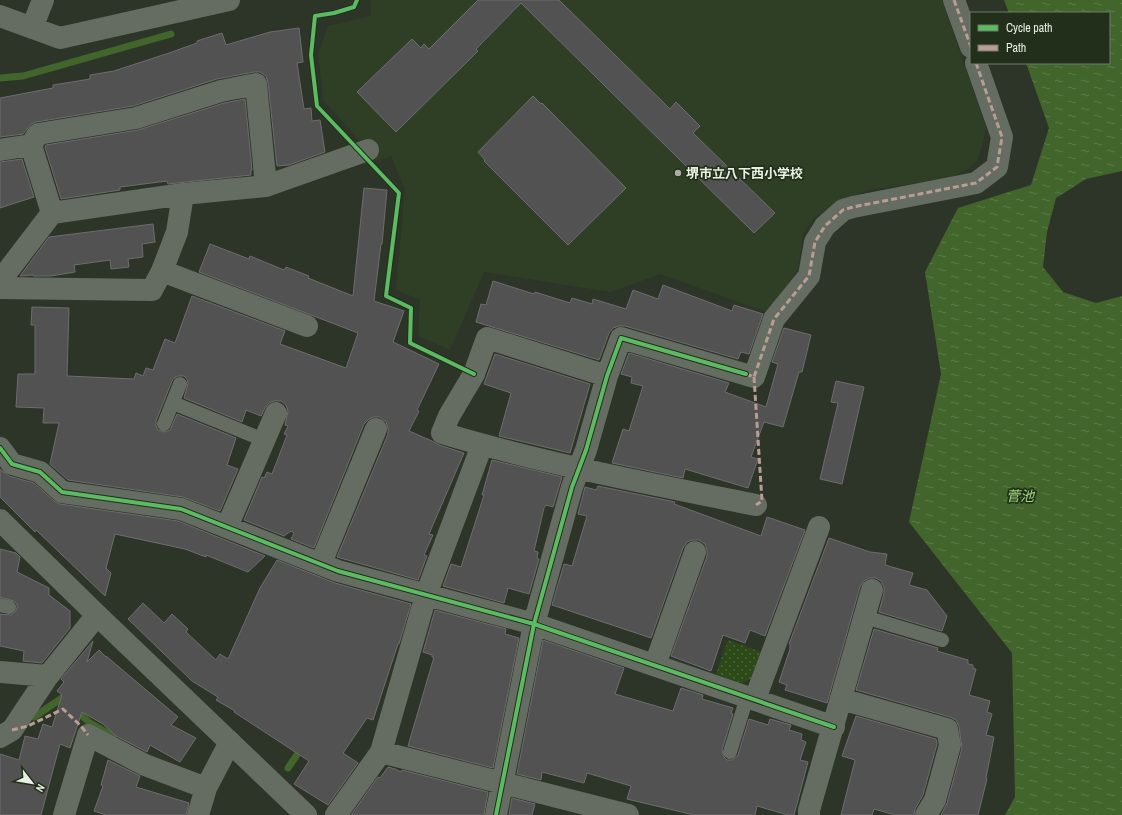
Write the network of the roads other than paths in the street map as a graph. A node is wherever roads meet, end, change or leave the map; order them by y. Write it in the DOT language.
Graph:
graph roads {
  1 [pos="43,0"];
  2 [pos="229,0"];
  3 [pos="954,0"];
  4 [pos="176,6"];
  5 [pos="0,16"];
  6 [pos="32,28"];
  7 [pos="970,44"];
  8 [pos="976,64"];
  9 [pos="31,145"];
  10 [pos="0,150"];
  11 [pos="368,150"];
  12 [pos="266,186"];
  13 [pos="184,194"];
  14 [pos="52,214"];
  15 [pos="162,270"];
  16 [pos="0,281"];
  17 [pos="0,288"];
  18 [pos="307,326"];
  19 [pos="607,376"];
  20 [pos="180,384"];
  21 [pos="173,403"];
  22 [pos="276,413"];
  23 [pos="164,424"];
  24 [pos="376,429"];
  25 [pos="264,440"];
  26 [pos="482,445"];
  27 [pos="0,448"];
  28 [pos="579,469"];
  29 [pos="756,505"];
  30 [pos="0,520"];
  31 [pos="819,526"];
  32 [pos="227,527"];
  33 [pos="695,552"];
  34 [pos="321,564"];
  35 [pos="872,590"];
  36 [pos="426,595"];
  37 [pos="97,615"];
  38 [pos="864,617"];
  39 [pos="534,624"];
  40 [pos="942,640"];
  41 [pos="655,665"];
  42 [pos="0,672"];
  43 [pos="48,676"];
  44 [pos="751,698"];
  45 [pos="841,699"];
  46 [pos="834,727"];
  47 [pos="0,737"];
  48 [pos="230,742"];
  49 [pos="381,752"];
  50 [pos="730,752"];
  51 [pos="502,783"];
  52 [pos="206,788"];
  53 [pos="64,815"];
  54 [pos="198,815"];
  55 [pos="306,815"];
  56 [pos="336,815"];
  57 [pos="496,815"];
  58 [pos="628,815"];
  59 [pos="809,815"];
  60 [pos="926,815"];
  1 -- 6 [label="street"];
  2 -- 4 [label="street"];
  3 -- 7 [label="street"];
  4 -- 6 [label="street"];
  5 -- 6 [label="street"];
  8 -- 19 [label="street"];
  9 -- 10 [label="street"];
  9 -- 12 [label="street"];
  9 -- 14 [label="street"];
  11 -- 12 [label="street"];
  12 -- 13 [label="street"];
  13 -- 14 [label="street"];
  13 -- 15 [label="street"];
  14 -- 16 [label="street"];
  15 -- 17 [label="street"];
  15 -- 18 [label="street"];
  19 -- 26 [label="street"];
  19 -- 28 [label="street"];
  20 -- 21 [label="lane"];
  21 -- 23 [label="lane"];
  21 -- 25 [label="lane"];
  22 -- 25 [label="street"];
  24 -- 34 [label="street"];
  25 -- 32 [label="street"];
  26 -- 28 [label="street"];
  26 -- 36 [label="street"];
  27 -- 32 [label="street"];
  28 -- 29 [label="street"];
  28 -- 39 [label="street"];
  30 -- 37 [label="street"];
  31 -- 44 [label="street"];
  32 -- 34 [label="street"];
  33 -- 41 [label="street"];
  34 -- 36 [label="street"];
  35 -- 38 [label="street"];
  36 -- 39 [label="street"];
  36 -- 49 [label="street"];
  37 -- 43 [label="street"];
  37 -- 48 [label="street"];
  38 -- 40 [label="lane"];
  38 -- 45 [label="street"];
  39 -- 41 [label="street"];
  39 -- 51 [label="street"];
  41 -- 44 [label="street"];
  42 -- 43 [label="street"];
  43 -- 47 [label="street"];
  44 -- 46 [label="street"];
  44 -- 50 [label="lane"];
  45 -- 46 [label="street"];
  45 -- 60 [label="street"];
  46 -- 59 [label="street"];
  48 -- 52 [label="street"];
  48 -- 55 [label="street"];
  49 -- 51 [label="street"];
  49 -- 56 [label="street"];
  51 -- 57 [label="street"];
  51 -- 58 [label="street"];
  52 -- 53 [label="street"];
  52 -- 54 [label="street"];
}
